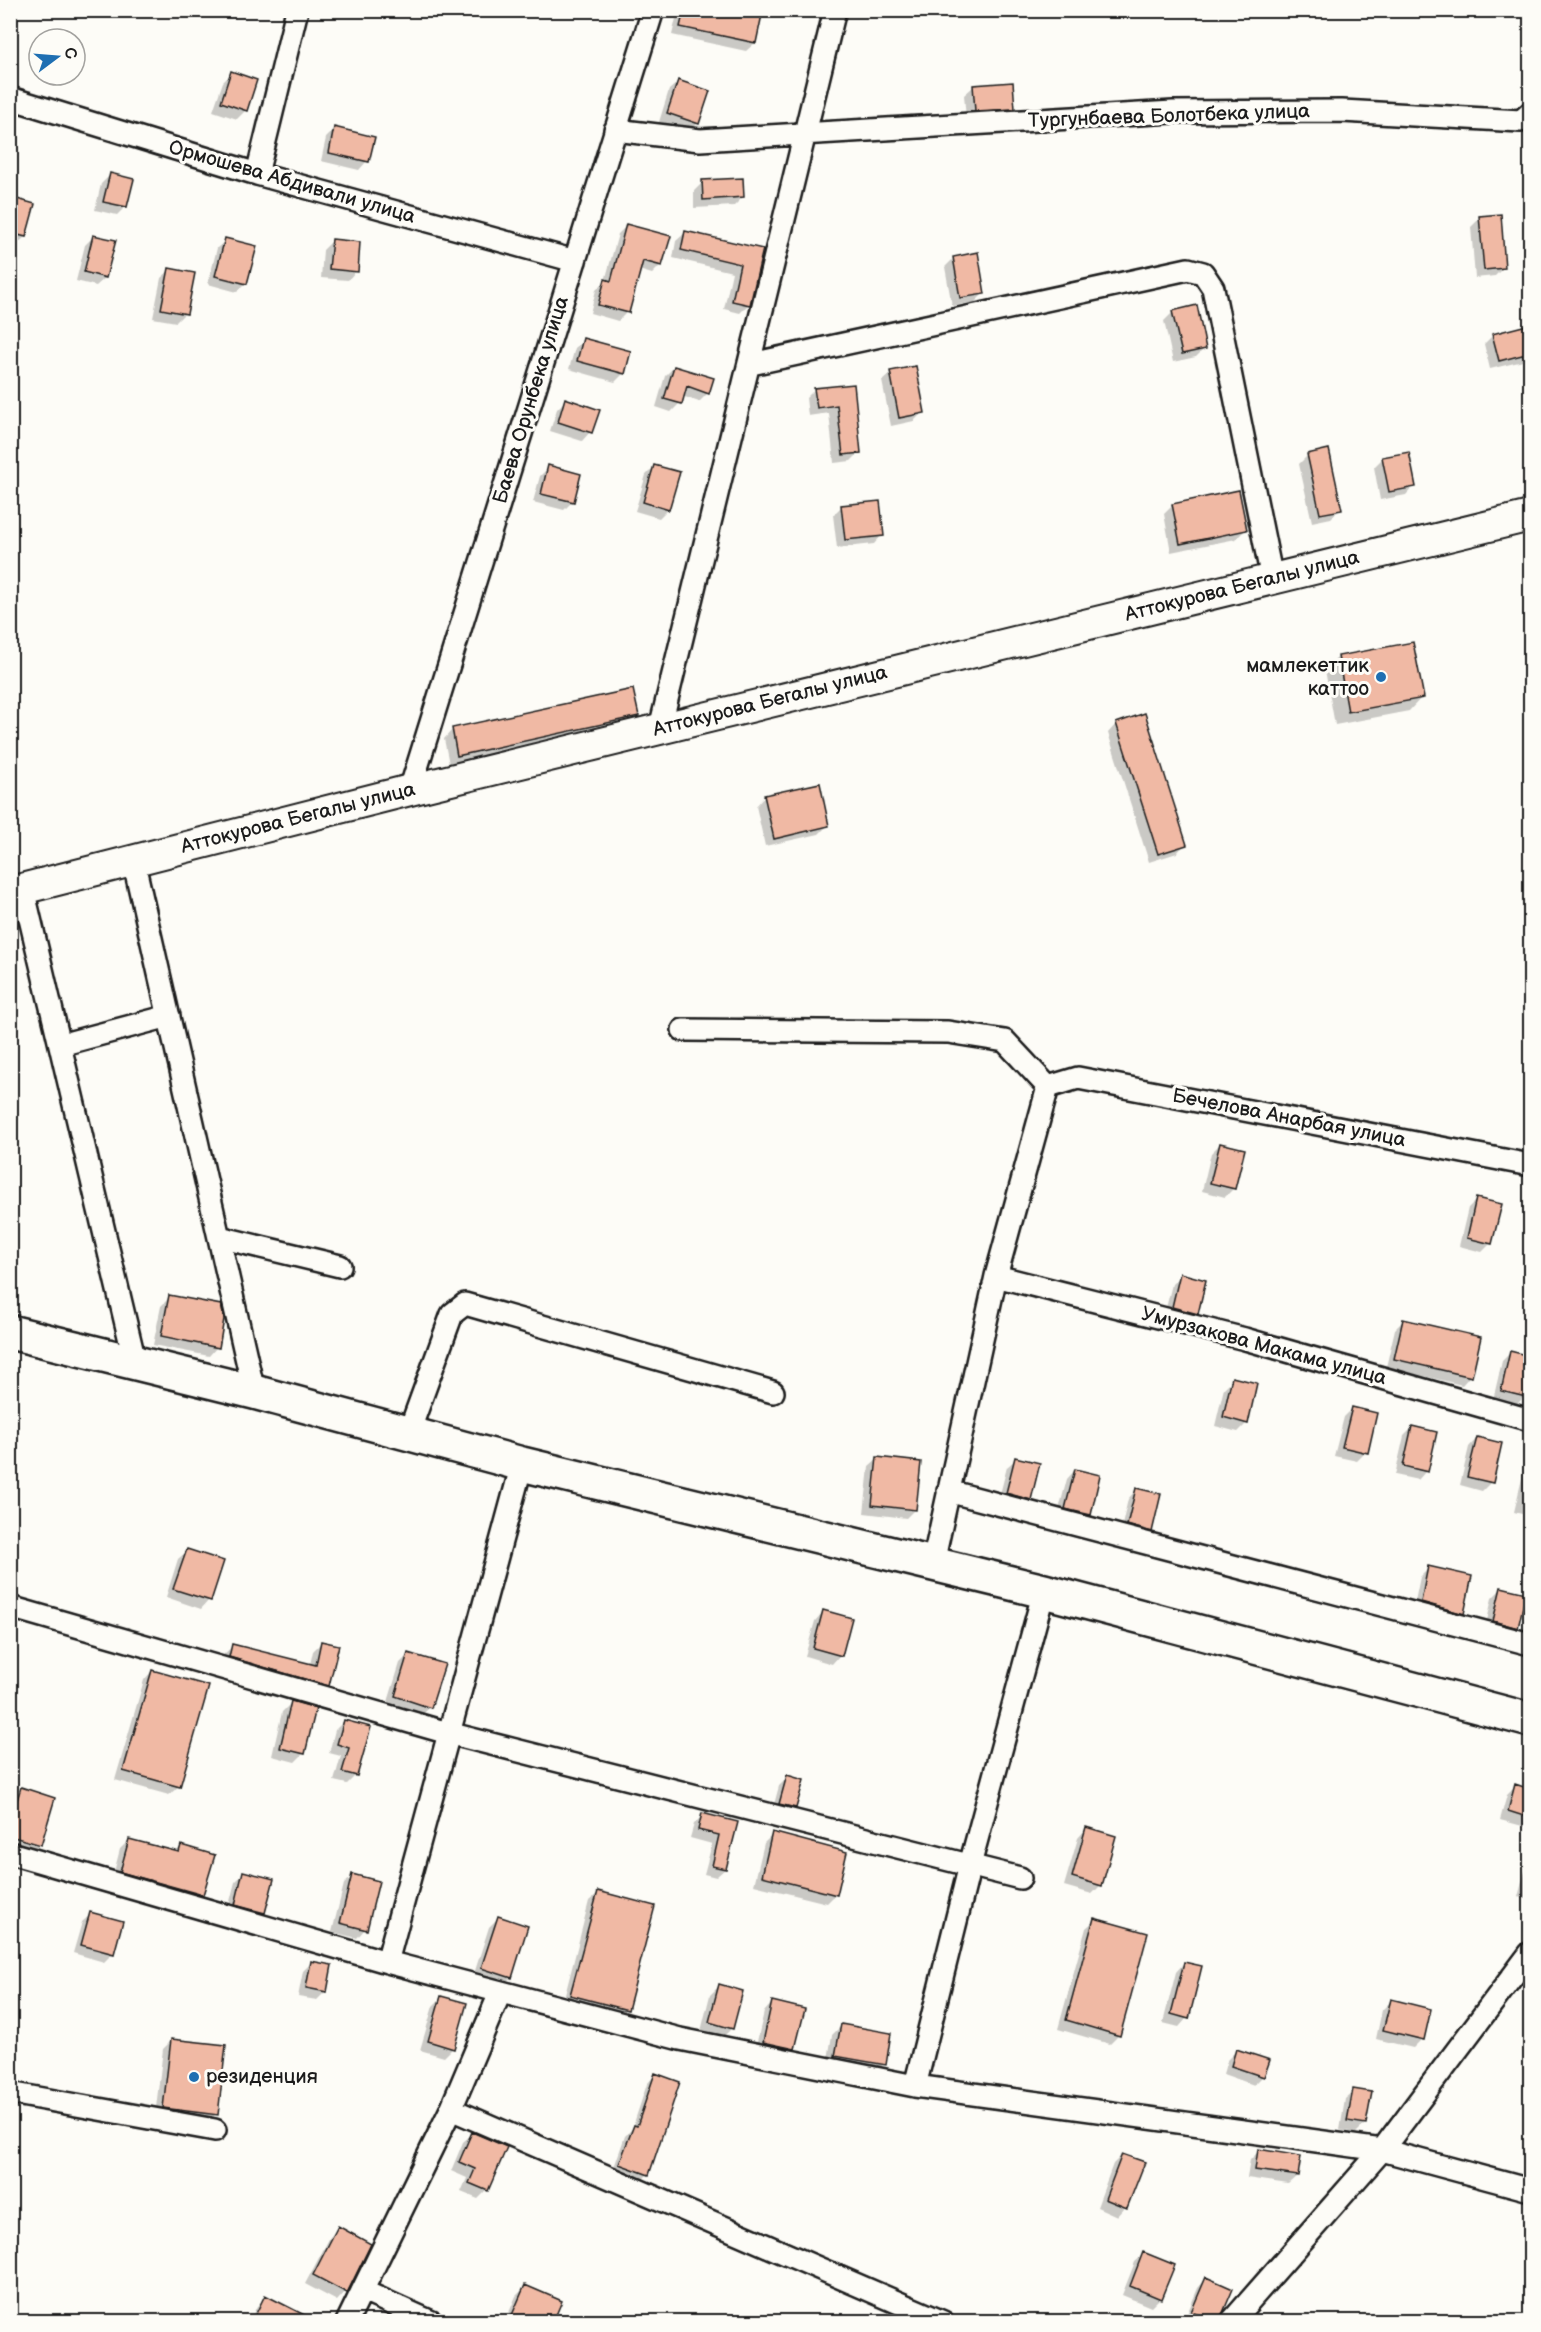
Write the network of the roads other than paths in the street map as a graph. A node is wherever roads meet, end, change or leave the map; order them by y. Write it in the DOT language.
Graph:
graph roads {
  1 [pos="297,10"];
  2 [pos="653,10"];
  3 [pos="835,10"];
  4 [pos="10,98"];
  5 [pos="1530,113"];
  6 [pos="615,130"];
  7 [pos="805,132"];
  8 [pos="257,174"];
  9 [pos="575,261"];
  10 [pos="751,364"];
  11 [pos="1530,516"];
  12 [pos="1272,579"];
  13 [pos="660,728"];
  14 [pos="410,790"];
  15 [pos="133,859"];
  16 [pos="17,891"];
  17 [pos="169,1016"];
  18 [pos="683,1030"];
  19 [pos="60,1045"];
  20 [pos="1048,1087"];
  21 [pos="1530,1165"];
  22 [pos="219,1237"];
  23 [pos="340,1266"];
  24 [pos="996,1276"];
  25 [pos="10,1332"];
  26 [pos="135,1362"];
  27 [pos="254,1392"];
  28 [pos="773,1392"];
  29 [pos="1530,1420"];
  30 [pos="409,1432"];
  31 [pos="522,1464"];
  32 [pos="948,1491"];
  33 [pos="933,1563"];
  34 [pos="1044,1591"];
  35 [pos="10,1607"];
  36 [pos="1530,1644"];
  37 [pos="1530,1720"];
  38 [pos="448,1732"];
  39 [pos="10,1853"];
  40 [pos="970,1865"];
  41 [pos="1020,1878"];
  42 [pos="1530,1953"];
  43 [pos="387,1962"];
  44 [pos="500,1993"];
  45 [pos="915,2086"];
  46 [pos="10,2093"];
  47 [pos="451,2109"];
  48 [pos="215,2130"];
  49 [pos="1382,2150"];
  50 [pos="1530,2190"];
  51 [pos="363,2291"];
  52 [pos="347,2322"];
  53 [pos="432,2322"];
  54 [pos="943,2322"];
  55 [pos="1231,2322"];
  1 -- 8 [label="street"];
  2 -- 6 [label="street, Баева Орунбека улица"];
  3 -- 7 [label="street"];
  4 -- 8 [label="street, Ормошева Абдивали улица"];
  5 -- 7 [label="street, Тургунбаева Болотбека улица"];
  6 -- 7 [label="street, Тургунбаева Болотбека улица"];
  6 -- 9 [label="street, Баева Орунбека улица"];
  7 -- 10 [label="street"];
  8 -- 9 [label="street, Ормошева Абдивали улица"];
  9 -- 14 [label="street, Баева Орунбека улица"];
  10 -- 12 [label="street"];
  10 -- 13 [label="street"];
  11 -- 12 [label="main road, Аттокурова Бегалы улица"];
  12 -- 13 [label="main road, Аттокурова Бегалы улица"];
  13 -- 14 [label="main road, Аттокурова Бегалы улица"];
  14 -- 15 [label="main road, Аттокурова Бегалы улица"];
  15 -- 16 [label="main road, Аттокурова Бегалы улица"];
  15 -- 17 [label="street"];
  16 -- 19 [label="street"];
  17 -- 19 [label="street"];
  17 -- 22 [label="street"];
  18 -- 20 [label="street"];
  19 -- 26 [label="street"];
  20 -- 21 [label="street, Бечелова Анарбая улица"];
  20 -- 24 [label="street"];
  22 -- 23 [label="street"];
  22 -- 27 [label="street"];
  24 -- 29 [label="street, Умурзакова Макама улица"];
  24 -- 32 [label="street"];
  25 -- 26 [label="highway"];
  26 -- 27 [label="highway"];
  27 -- 30 [label="highway"];
  28 -- 30 [label="street"];
  30 -- 31 [label="highway"];
  31 -- 33 [label="highway"];
  31 -- 38 [label="street"];
  32 -- 33 [label="street"];
  32 -- 36 [label="street"];
  33 -- 34 [label="highway"];
  34 -- 37 [label="highway"];
  34 -- 40 [label="street"];
  35 -- 38 [label="street"];
  38 -- 40 [label="street"];
  38 -- 43 [label="street"];
  39 -- 43 [label="street"];
  40 -- 41 [label="street"];
  40 -- 45 [label="street"];
  42 -- 49 [label="street"];
  43 -- 44 [label="street"];
  44 -- 45 [label="street"];
  44 -- 47 [label="street"];
  45 -- 49 [label="street"];
  46 -- 48 [label="street"];
  47 -- 51 [label="street"];
  47 -- 54 [label="street"];
  49 -- 50 [label="street"];
  49 -- 55 [label="street"];
  51 -- 52 [label="street"];
  51 -- 53 [label="street"];
}
